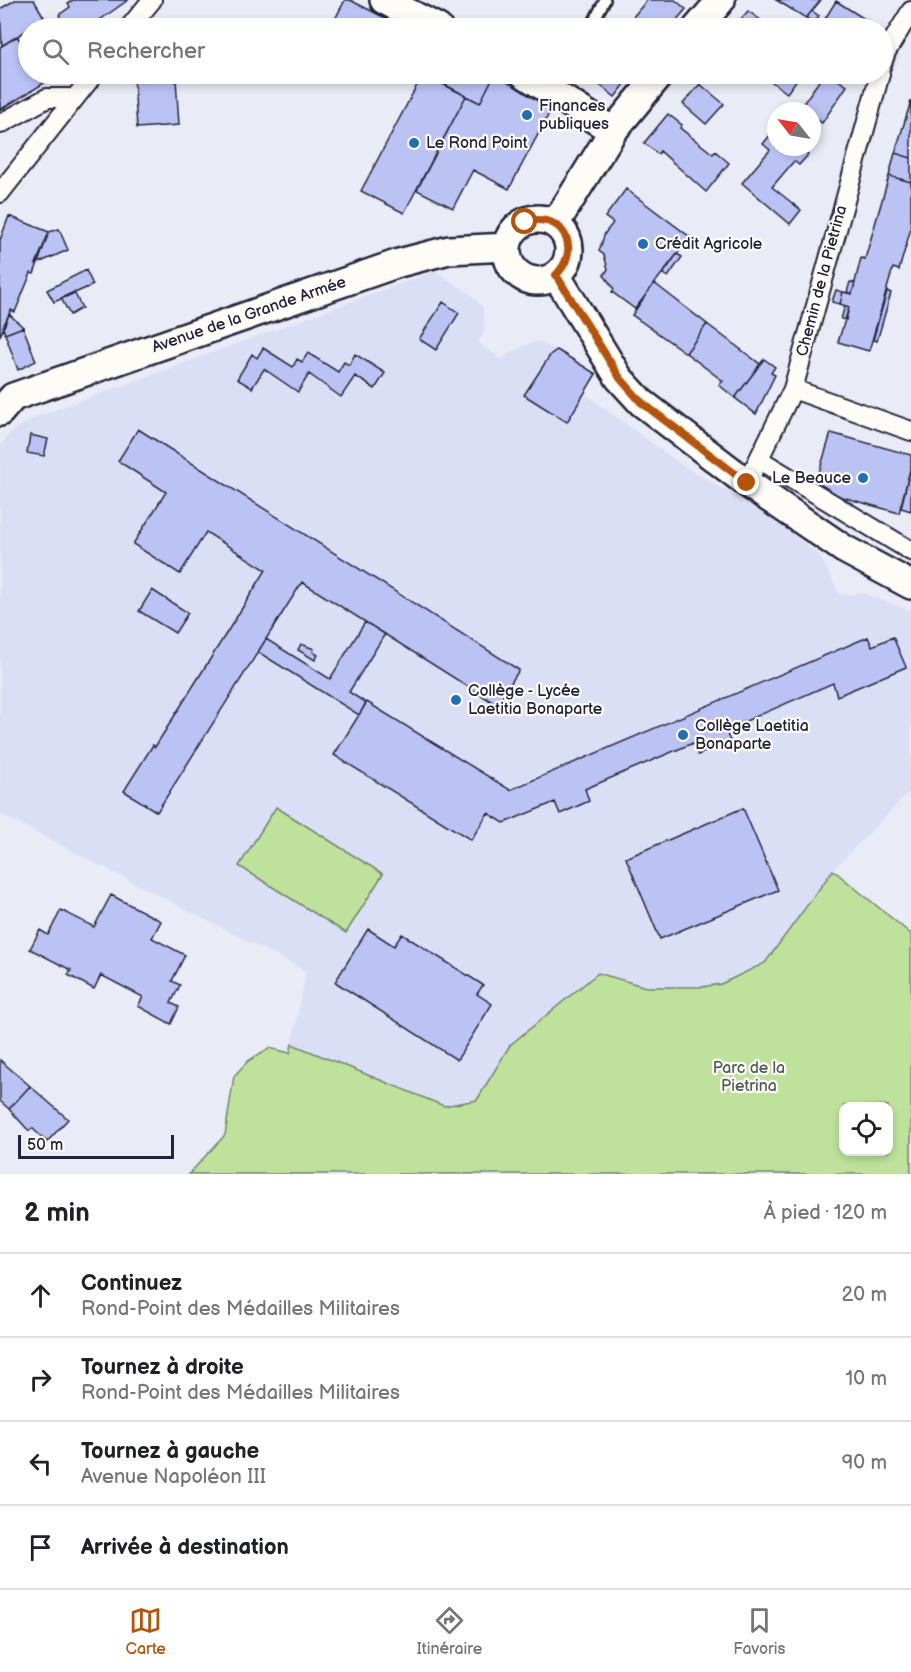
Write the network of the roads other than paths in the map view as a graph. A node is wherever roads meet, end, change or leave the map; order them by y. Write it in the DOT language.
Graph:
graph roads {
  1 [pos="152,0"];
  2 [pos="384,0"];
  3 [pos="605,0"];
  4 [pos="721,0"];
  5 [pos="911,11"];
  6 [pos="137,18"];
  7 [pos="419,18"];
  8 [pos="595,18"];
  9 [pos="706,18"];
  10 [pos="893,41"];
  11 [pos="86,84"];
  12 [pos="561,84"];
  13 [pos="652,84"];
  14 [pos="877,84"];
  15 [pos="74,98"];
  16 [pos="0,124"];
  17 [pos="613,131"];
  18 [pos="0,193"];
  19 [pos="555,224"];
  20 [pos="507,247"];
  21 [pos="556,275"];
  22 [pos="793,389"];
  23 [pos="0,412"];
  24 [pos="911,431"];
  25 [pos="777,470"];
  26 [pos="757,479"];
  27 [pos="911,551"];
  28 [pos="911,585"];
  1 -- 6 [label="street"];
  2 -- 7 [label="main road"];
  3 -- 8 [label="lane"];
  4 -- 9 [label="main road"];
  5 -- 10 [label="street"];
  11 -- 15 [label="street"];
  12 -- 17 [label="main road"];
  13 -- 17 [label="main road"];
  14 -- 22 [label="street, Chemin de la Pietrina"];
  15 -- 16 [label="street"];
  15 -- 18 [label="street"];
  17 -- 19 [label="main road"];
  19 -- 20 [label="main road"];
  19 -- 21 [label="main road"];
  20 -- 21 [label="main road"];
  20 -- 23 [label="main road, Avenue de la Grande Armée"];
  21 -- 26 [label="main road"];
  22 -- 24 [label="street"];
  22 -- 26 [label="street, Chemin de la Pietrina"];
  25 -- 26 [label="street"];
  25 -- 26 [label="street"];
  25 -- 27 [label="street"];
  26 -- 28 [label="main road"];
}
